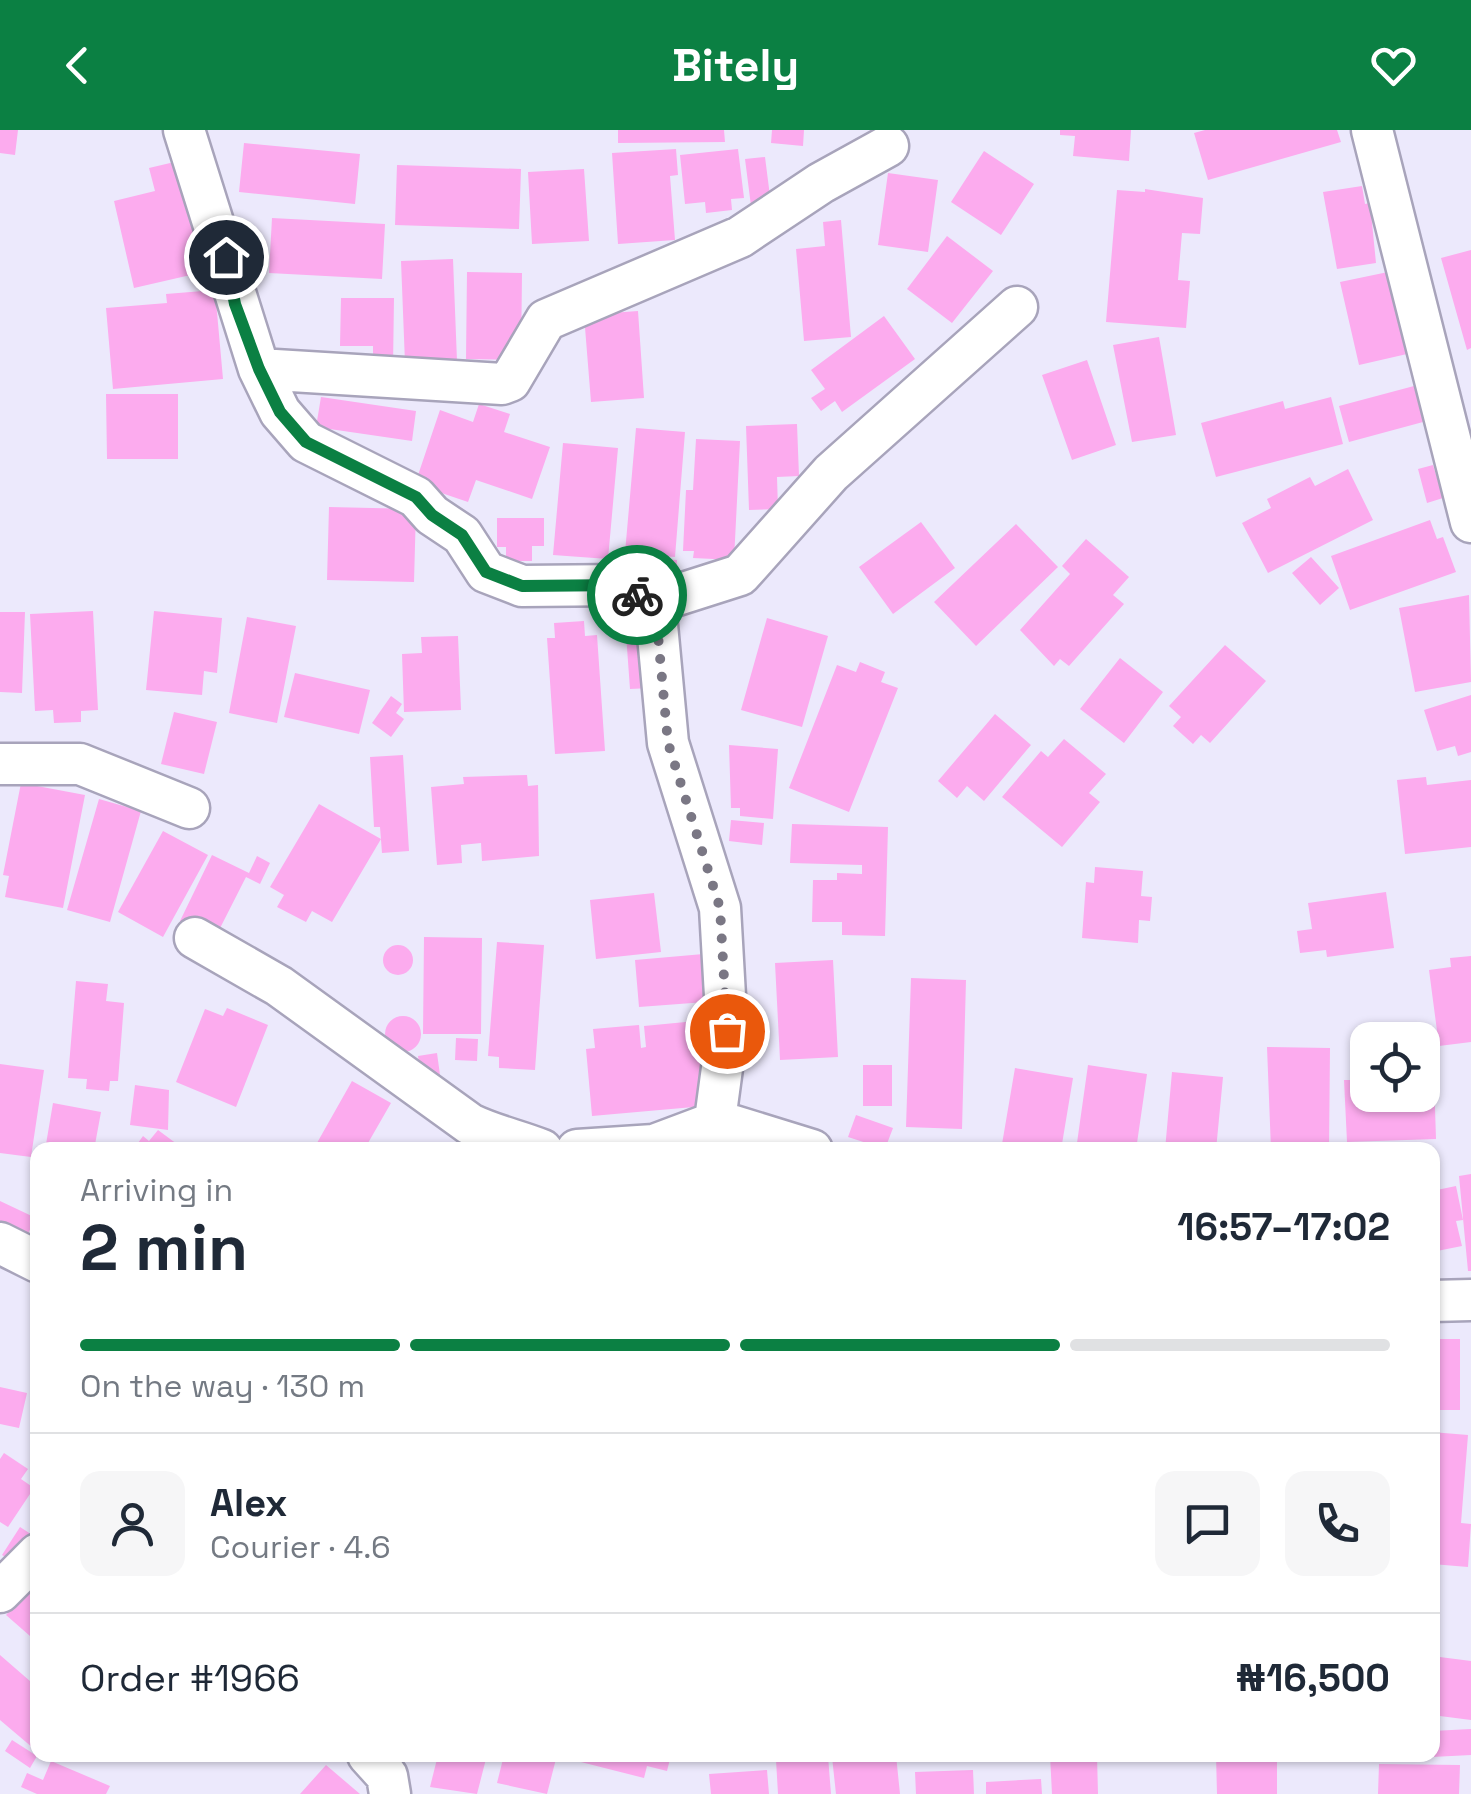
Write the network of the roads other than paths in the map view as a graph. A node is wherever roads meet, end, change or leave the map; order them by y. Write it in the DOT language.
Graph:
graph roads {
  1 [pos="184,130"];
  2 [pos="1372,130"];
  3 [pos="888,146"];
  4 [pos="1017,307"];
  5 [pos="259,369"];
  6 [pos="1471,522"];
  7 [pos="649,604"];
  8 [pos="0,764"];
  9 [pos="189,808"];
  10 [pos="195,938"];
  11 [pos="714,1135"];
  12 [pos="522,1142"];
  13 [pos="676,1142"];
  14 [pos="760,1142"];
  15 [pos="0,1244"];
  16 [pos="30,1258"];
  17 [pos="1471,1300"];
  18 [pos="1440,1301"];
  19 [pos="30,1562"];
  20 [pos="0,1592"];
  21 [pos="374,1762"];
  22 [pos="390,1794"];
  1 -- 5 [label="street"];
  2 -- 6 [label="street"];
  3 -- 5 [label="street"];
  4 -- 7 [label="street"];
  5 -- 7 [label="street"];
  7 -- 11 [label="street"];
  8 -- 9 [label="street"];
  10 -- 12 [label="street"];
  11 -- 13 [label="street"];
  11 -- 14 [label="street"];
  15 -- 16 [label="street"];
  17 -- 18 [label="street"];
  19 -- 20 [label="street"];
  21 -- 22 [label="street"];
}
